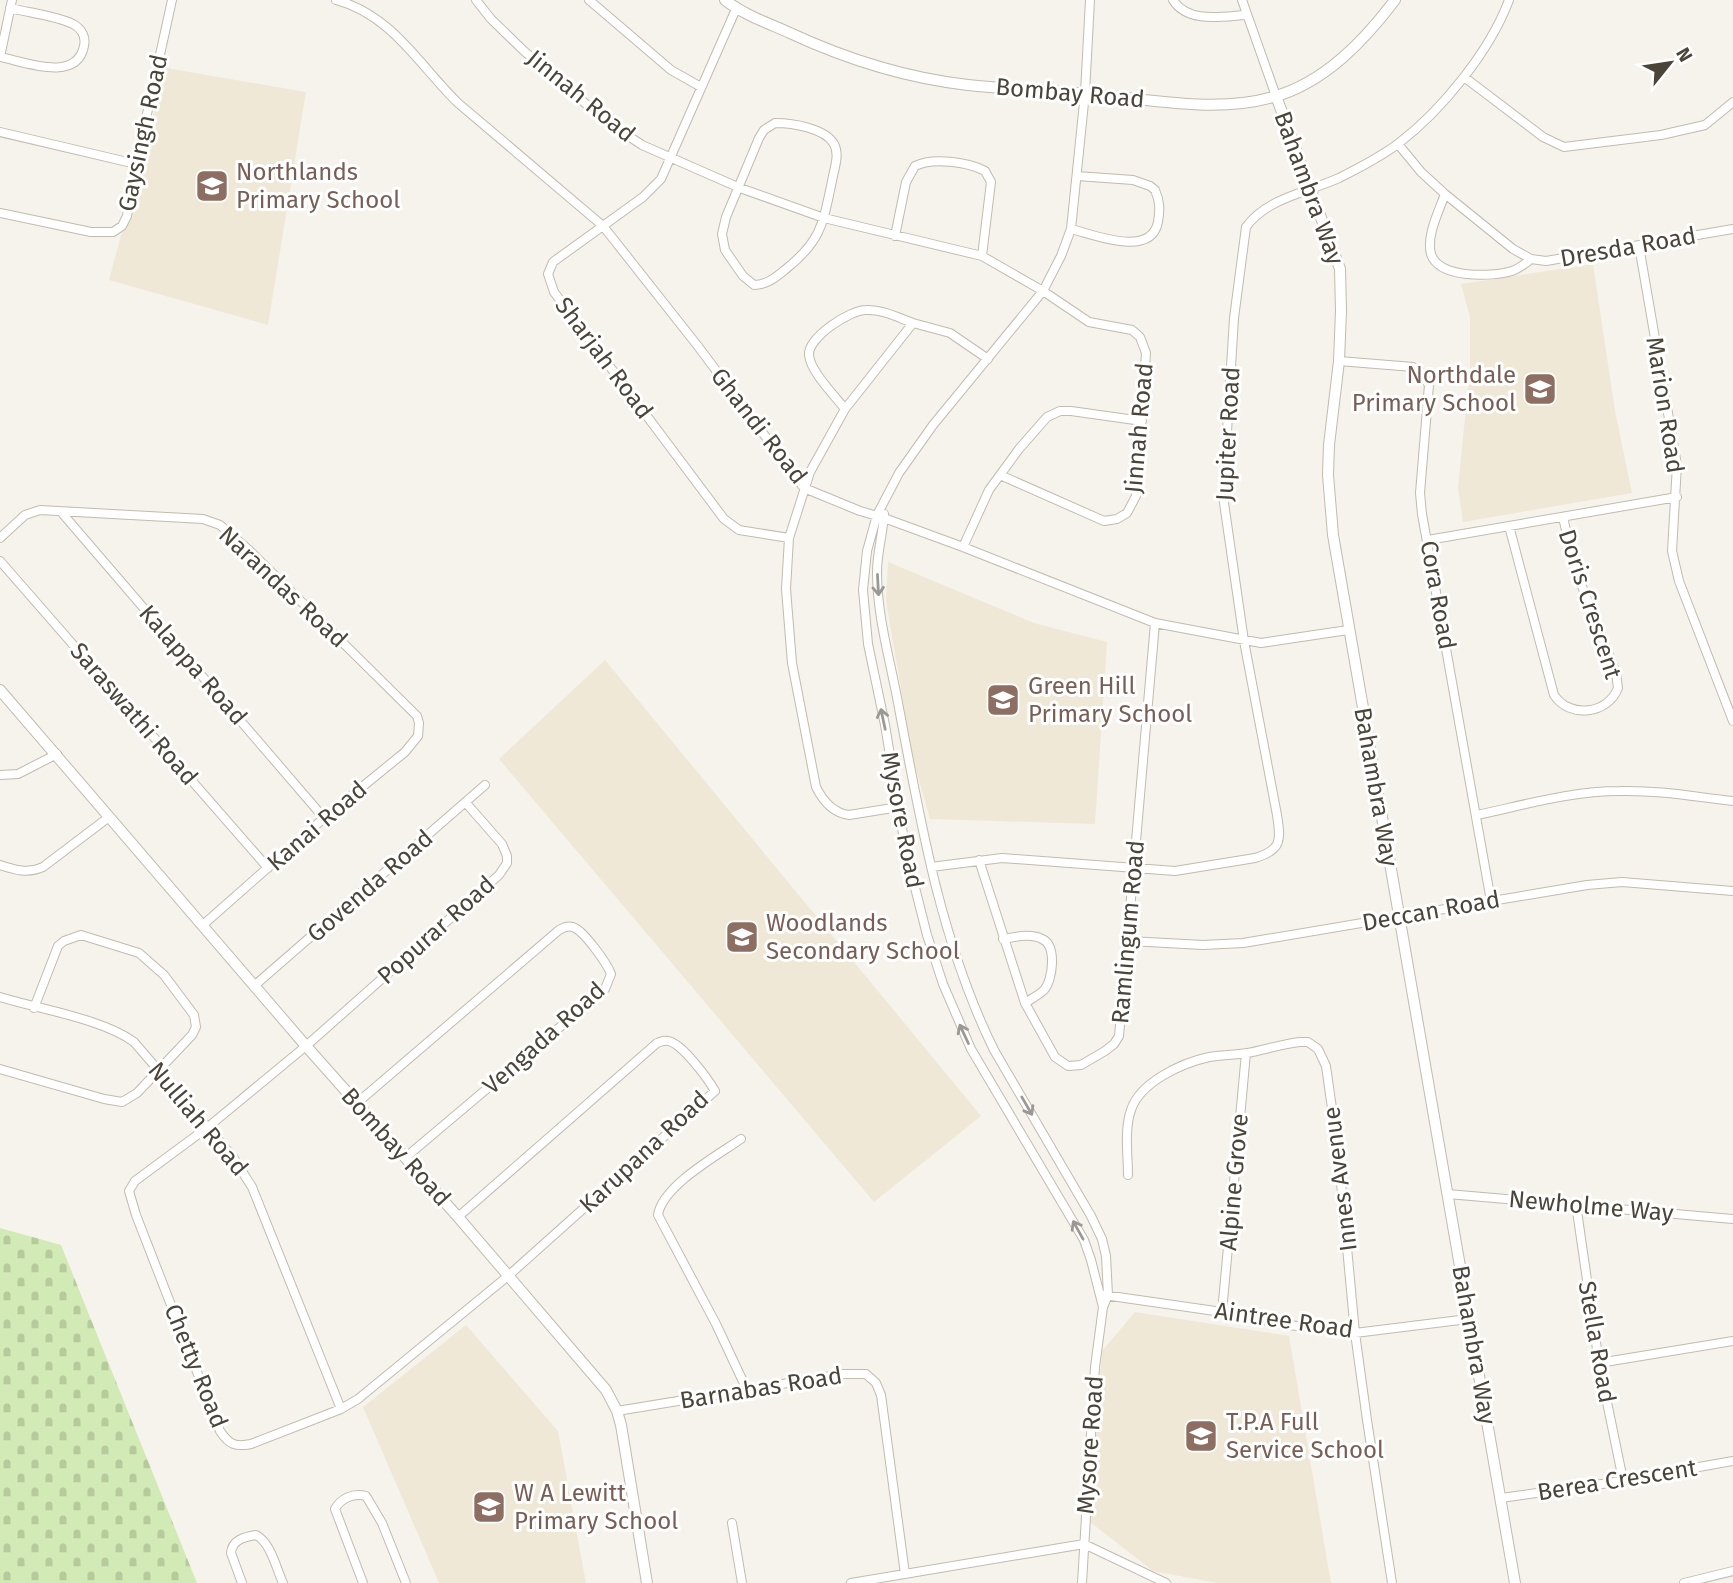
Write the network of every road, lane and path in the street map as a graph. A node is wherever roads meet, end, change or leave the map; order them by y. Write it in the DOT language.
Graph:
graph roads {
  1 [pos="172,0"];
  2 [pos="336,0"];
  3 [pos="476,0"];
  4 [pos="589,0"];
  5 [pos="725,0"];
  6 [pos="1090,0"];
  7 [pos="1173,0"];
  8 [pos="1242,0"];
  9 [pos="1395,0"];
  10 [pos="1509,0"];
  11 [pos="11,4"];
  12 [pos="736,9"];
  13 [pos="1247,15"];
  14 [pos="0,57"];
  15 [pos="1464,78"];
  16 [pos="701,87"];
  17 [pos="1086,93"];
  18 [pos="1276,96"];
  19 [pos="1733,102"];
  20 [pos="0,132"];
  21 [pos="1398,144"];
  22 [pos="671,157"];
  23 [pos="136,164"];
  24 [pos="1077,176"];
  25 [pos="740,188"];
  26 [pos="1311,190"];
  27 [pos="1445,194"];
  28 [pos="0,212"];
  29 [pos="824,218"];
  30 [pos="603,226"];
  31 [pos="1071,229"];
  32 [pos="1733,229"];
  33 [pos="895,236"];
  34 [pos="1639,246"];
  35 [pos="982,256"];
  36 [pos="1531,259"];
  37 [pos="1044,291"];
  38 [pos="913,323"];
  39 [pos="988,359"];
  40 [pos="1339,361"];
  41 [pos="845,409"];
  42 [pos="1142,421"];
  43 [pos="1000,475"];
  44 [pos="804,488"];
  45 [pos="1677,497"];
  46 [pos="62,513"];
  47 [pos="881,517"];
  48 [pos="1563,517"];
  49 [pos="1509,526"];
  50 [pos="0,538"];
  51 [pos="789,538"];
  52 [pos="1428,540"];
  53 [pos="963,547"];
  54 [pos="0,561"];
  55 [pos="1155,623"];
  56 [pos="1348,629"];
  57 [pos="1244,641"];
  58 [pos="0,690"];
  59 [pos="1733,721"];
  60 [pos="419,723"];
  61 [pos="57,754"];
  62 [pos="0,775"];
  63 [pos="485,785"];
  64 [pos="1733,801"];
  65 [pos="466,803"];
  66 [pos="899,807"];
  67 [pos="1477,815"];
  68 [pos="109,817"];
  69 [pos="324,818"];
  70 [pos="979,860"];
  71 [pos="0,865"];
  72 [pos="931,867"];
  73 [pos="268,868"];
  74 [pos="1132,869"];
  75 [pos="1733,891"];
  76 [pos="1491,901"];
  77 [pos="1399,916"];
  78 [pos="204,924"];
  79 [pos="1003,939"];
  80 [pos="1129,941"];
  81 [pos="254,986"];
  82 [pos="0,997"];
  83 [pos="1025,1003"];
  84 [pos="34,1007"];
  85 [pos="306,1046"];
  86 [pos="1246,1053"];
  87 [pos="0,1069"];
  88 [pos="159,1072"];
  89 [pos="357,1102"];
  90 [pos="208,1127"];
  91 [pos="741,1139"];
  92 [pos="406,1157"];
  93 [pos="1128,1175"];
  94 [pos="1448,1194"];
  95 [pos="1576,1203"];
  96 [pos="458,1217"];
  97 [pos="1733,1219"];
  98 [pos="508,1276"];
  99 [pos="1104,1295"];
  100 [pos="1222,1312"];
  101 [pos="1468,1319"];
  102 [pos="1355,1333"];
  103 [pos="1733,1341"];
  104 [pos="1598,1363"];
  105 [pos="747,1390"];
  106 [pos="341,1409"];
  107 [pos="617,1411"];
  108 [pos="1733,1461"];
  109 [pos="1623,1480"];
  110 [pos="1501,1498"];
  111 [pos="732,1523"];
  112 [pos="1084,1544"];
  113 [pos="1733,1571"];
  114 [pos="905,1574"];
  115 [pos="242,1583"];
  116 [pos="283,1583"];
  117 [pos="363,1583"];
  118 [pos="406,1583"];
  119 [pos="647,1583"];
  120 [pos="742,1583"];
  121 [pos="851,1583"];
  122 [pos="1082,1583"];
  123 [pos="1167,1583"];
  124 [pos="1392,1583"];
  125 [pos="1515,1583"];
  126 [pos="1684,1583"];
  1 -- 23 [label="street, Gaysingh Road"];
  2 -- 30 [label="street, Ghandi Road"];
  3 -- 22 [label="street, Jinnah Road"];
  4 -- 16 [label="street"];
  5 -- 12 [label="street, Bombay Road"];
  6 -- 17 [label="street, Mysore Road"];
  7 -- 13 [label="street"];
  8 -- 13 [label="street, Bahambra Way"];
  9 -- 18 [label="street, Bombay Road"];
  10 -- 15 [label="street, Jupiter Road"];
  11 -- 14 [label="street"];
  11 -- 14 [label="street"];
  12 -- 16 [label="street, Sharjah Road"];
  12 -- 17 [label="street, Bombay Road"];
  13 -- 18 [label="street, Bahambra Way"];
  15 -- 19 [label="street"];
  15 -- 21 [label="street, Jupiter Road"];
  16 -- 22 [label="street, Sharjah Road"];
  17 -- 18 [label="street, Bombay Road"];
  17 -- 24 [label="street, Mysore Road"];
  18 -- 26 [label="street, Bahambra Way"];
  20 -- 23 [label="street"];
  21 -- 26 [label="street, Jupiter Road"];
  21 -- 27 [label="street, Dresda Road"];
  22 -- 25 [label="street, Jinnah Road"];
  22 -- 30 [label="street, Sharjah Road"];
  23 -- 28 [label="street, Gaysingh Road"];
  24 -- 31 [label="street, Mysore Road"];
  24 -- 31 [label="street"];
  25 -- 29 [label="street, Jinnah Road"];
  25 -- 29 [label="street"];
  25 -- 29 [label="street"];
  26 -- 40 [label="street, Bahambra Way"];
  26 -- 57 [label="street, Jupiter Road"];
  27 -- 36 [label="street, Dresda Road"];
  27 -- 36 [label="street"];
  29 -- 33 [label="street, Jinnah Road"];
  30 -- 44 [label="street, Ghandi Road"];
  30 -- 51 [label="street, Sharjah Road"];
  31 -- 37 [label="street, Mysore Road"];
  32 -- 34 [label="street, Dresda Road"];
  33 -- 35 [label="street, Jinnah Road"];
  33 -- 35 [label="street"];
  34 -- 36 [label="street, Dresda Road"];
  34 -- 45 [label="street, Marion Road"];
  35 -- 37 [label="street, Jinnah Road"];
  37 -- 39 [label="street, Mysore Road"];
  37 -- 42 [label="street, Jinnah Road"];
  38 -- 39 [label="street"];
  38 -- 41 [label="street"];
  38 -- 41 [label="street"];
  39 -- 47 [label="street, Mysore Road"];
  40 -- 52 [label="street, Cora Road"];
  40 -- 56 [label="street, Bahambra Way"];
  41 -- 44 [label="street"];
  42 -- 43 [label="street"];
  42 -- 43 [label="street, Jinnah Road"];
  43 -- 53 [label="street"];
  44 -- 47 [label="street, Ghandi Road"];
  44 -- 51 [label="street"];
  45 -- 48 [label="street"];
  45 -- 59 [label="street, Marion Road"];
  46 -- 50 [label="street, Narandas Road"];
  46 -- 60 [label="street, Narandas Road"];
  46 -- 69 [label="street, Kalappa Road"];
  47 -- 53 [label="street, Ghandi Road"];
  66 -- 47 [label="street, Mysore Road, one-way"];
  47 -- 72 [label="street, Mysore Road, one-way"];
  48 -- 49 [label="street"];
  48 -- 49 [label="street, Doris Crescent"];
  49 -- 52 [label="street"];
  51 -- 66 [label="street"];
  52 -- 67 [label="street, Cora Road"];
  53 -- 55 [label="street, Ghandi Road"];
  54 -- 73 [label="street, Saraswathi Road"];
  55 -- 57 [label="street, Ghandi Road"];
  55 -- 74 [label="street, Ramlingum Road"];
  56 -- 57 [label="street, Ghandi Road"];
  56 -- 77 [label="street, Bahambra Way"];
  57 -- 74 [label="street, Jupiter Road"];
  58 -- 61 [label="street, Bombay Road"];
  60 -- 69 [label="street, Kanai Road"];
  61 -- 62 [label="street"];
  61 -- 68 [label="street, Bombay Road"];
  63 -- 65 [label="street, Govenda Road"];
  64 -- 67 [label="street"];
  65 -- 81 [label="street, Govenda Road"];
  65 -- 85 [label="street, Popurar Road"];
  99 -- 66 [label="street, Mysore Road, one-way"];
  67 -- 76 [label="street, Cora Road"];
  68 -- 71 [label="street"];
  68 -- 78 [label="street, Bombay Road"];
  69 -- 73 [label="street, Kanai Road"];
  70 -- 72 [label="street"];
  70 -- 74 [label="street"];
  70 -- 79 [label="street, Ramlingum Road"];
  72 -- 99 [label="street, Mysore Road, one-way"];
  73 -- 78 [label="street, Kanai Road"];
  74 -- 80 [label="street, Ramlingum Road"];
  75 -- 76 [label="street, Deccan Road"];
  76 -- 77 [label="street, Deccan Road"];
  77 -- 80 [label="street, Deccan Road"];
  77 -- 94 [label="street, Bahambra Way"];
  78 -- 81 [label="street, Bombay Road"];
  79 -- 83 [label="street, Ramlingum Road"];
  79 -- 83 [label="street"];
  80 -- 83 [label="street, Ramlingum Road"];
  81 -- 85 [label="street, Bombay Road"];
  82 -- 84 [label="street, Nulliah Road"];
  84 -- 88 [label="street, Nulliah Road"];
  84 -- 88 [label="street"];
  85 -- 89 [label="street, Bombay Road"];
  85 -- 90 [label="street, Chetty Road"];
  86 -- 93 [label="street, Innes Avenue"];
  86 -- 100 [label="street, Alpine Grove"];
  86 -- 102 [label="street, Innes Avenue"];
  87 -- 88 [label="street"];
  88 -- 90 [label="street, Nulliah Road"];
  89 -- 92 [label="street, Bombay Road"];
  89 -- 92 [label="street, Vengada Road"];
  90 -- 106 [label="street, Nulliah Road"];
  90 -- 106 [label="street, Chetty Road"];
  91 -- 105 [label="street"];
  92 -- 96 [label="street, Bombay Road"];
  94 -- 95 [label="street, Newholme Way"];
  94 -- 101 [label="street, Bahambra Way"];
  95 -- 97 [label="street, Newholme Way"];
  95 -- 104 [label="street, Stella Road"];
  96 -- 98 [label="street, Bombay Road"];
  96 -- 98 [label="street, Karupana Road"];
  98 -- 106 [label="street, Chetty Road"];
  98 -- 107 [label="street, Bombay Road"];
  99 -- 100 [label="street, Aintree Road"];
  99 -- 112 [label="street, Mysore Road"];
  100 -- 102 [label="street, Aintree Road"];
  101 -- 102 [label="street, Aintree Road"];
  101 -- 110 [label="street, Bahambra Way"];
  102 -- 124 [label="street, Innes Avenue"];
  103 -- 104 [label="street"];
  104 -- 109 [label="street, Stella Road"];
  105 -- 107 [label="street, Barnabas Road"];
  105 -- 114 [label="street, Barnabas Road"];
  107 -- 119 [label="street, Bombay Road"];
  108 -- 109 [label="street, Berea Crescent"];
  109 -- 110 [label="street, Berea Crescent"];
  110 -- 125 [label="street, Bahambra Way"];
  111 -- 120 [label="street"];
  112 -- 114 [label="street"];
  112 -- 122 [label="street, Mysore Road"];
  112 -- 123 [label="street"];
  113 -- 126 [label="street"];
  114 -- 121 [label="street"];
  115 -- 116 [label="street"];
  117 -- 118 [label="street"];
}
